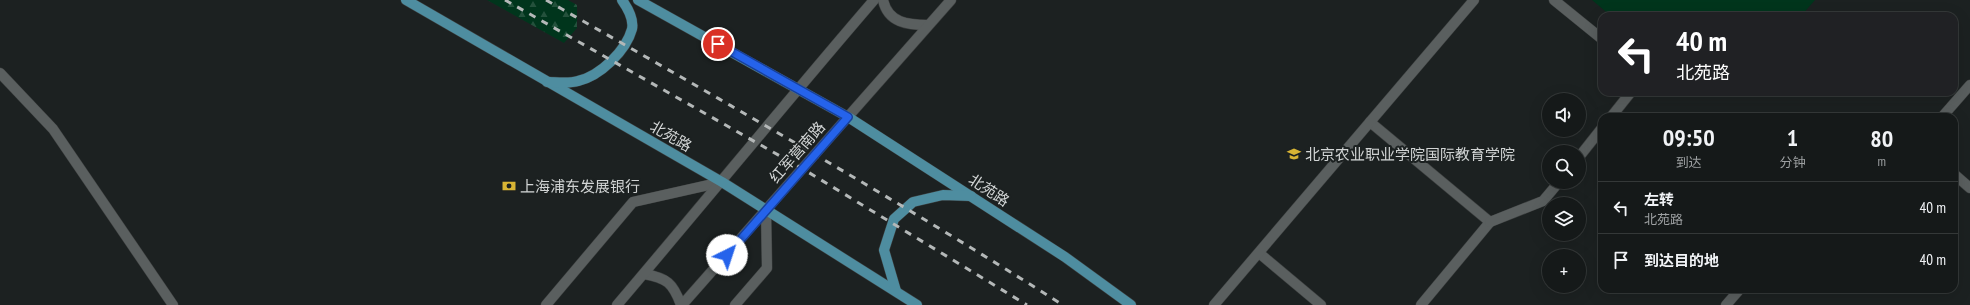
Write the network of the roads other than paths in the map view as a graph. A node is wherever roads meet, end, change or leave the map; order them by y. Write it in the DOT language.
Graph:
graph roads {
  1 [pos="406,0"];
  2 [pos="622,0"];
  3 [pos="638,0"];
  4 [pos="874,0"];
  5 [pos="883,0"];
  6 [pos="951,0"];
  7 [pos="1474,0"];
  8 [pos="1554,0"];
  9 [pos="928,25"];
  10 [pos="1598,36"];
  11 [pos="0,73"];
  12 [pos="547,82"];
  13 [pos="1970,85"];
  14 [pos="797,89"];
  15 [pos="1629,96"];
  16 [pos="1614,113"];
  17 [pos="1946,113"];
  18 [pos="848,117"];
  19 [pos="1370,122"];
  20 [pos="1598,133"];
  21 [pos="1586,148"];
  22 [pos="1958,178"];
  23 [pos="722,182"];
  24 [pos="1970,188"];
  25 [pos="1552,189"];
  26 [pos="972,196"];
  27 [pos="766,209"];
  28 [pos="1490,222"];
  29 [pos="1259,253"];
  30 [pos="644,274"];
  31 [pos="896,291"];
  32 [pos="1736,293"];
  33 [pos="173,305"];
  34 [pos="546,305"];
  35 [pos="618,305"];
  36 [pos="681,305"];
  37 [pos="735,305"];
  38 [pos="917,305"];
  39 [pos="1131,305"];
  40 [pos="1214,305"];
  41 [pos="1321,305"];
  42 [pos="1421,305"];
  43 [pos="1726,305"];
  1 -- 12 [label="main road, 北苑路"];
  2 -- 12 [label="main road"];
  3 -- 14 [label="main road, 北苑路"];
  4 -- 14 [label="street"];
  5 -- 9 [label="street"];
  6 -- 9 [label="street, 红军营南路"];
  7 -- 19 [label="street"];
  8 -- 10 [label="street"];
  9 -- 18 [label="street, 红军营南路"];
  11 -- 33 [label="street"];
  12 -- 23 [label="main road, 北苑路"];
  13 -- 17 [label="street"];
  14 -- 18 [label="main road, 北苑路"];
  14 -- 23 [label="street"];
  15 -- 16 [label="street"];
  18 -- 26 [label="main road, 北苑路"];
  18 -- 27 [label="street, 红军营南路"];
  19 -- 28 [label="street"];
  19 -- 29 [label="street"];
  20 -- 21 [label="street"];
  22 -- 24 [label="street"];
  23 -- 27 [label="main road, 北苑路"];
  23 -- 30 [label="street"];
  23 -- 34 [label="street"];
  25 -- 28 [label="street"];
  26 -- 31 [label="main road"];
  26 -- 39 [label="main road, 北苑路"];
  27 -- 31 [label="main road, 北苑路"];
  27 -- 36 [label="street, 红军营南路"];
  27 -- 37 [label="street"];
  28 -- 42 [label="street"];
  29 -- 40 [label="street"];
  29 -- 41 [label="street"];
  30 -- 35 [label="street"];
  30 -- 36 [label="street"];
  31 -- 38 [label="main road, 北苑路"];
  32 -- 43 [label="street"];
}
